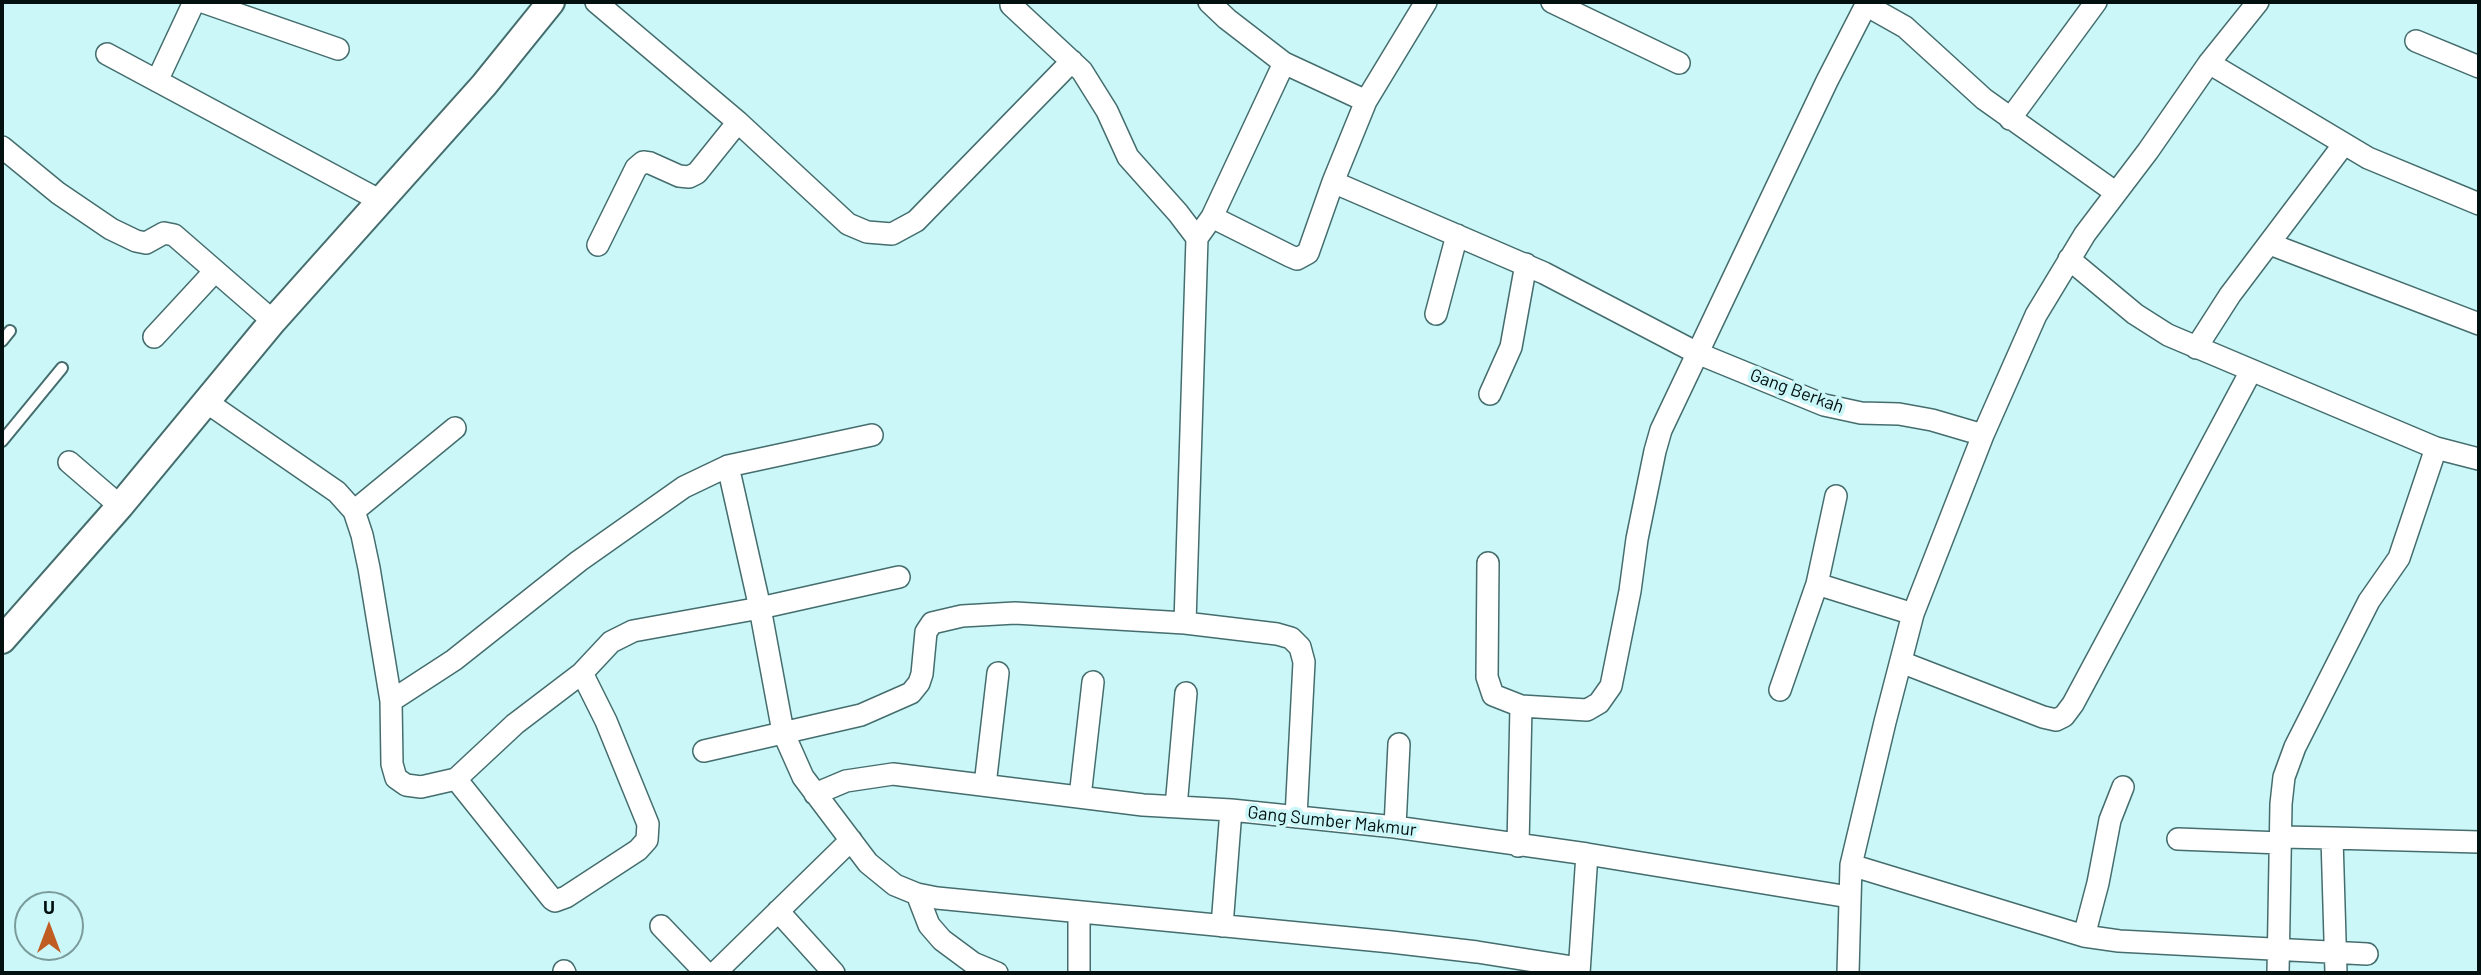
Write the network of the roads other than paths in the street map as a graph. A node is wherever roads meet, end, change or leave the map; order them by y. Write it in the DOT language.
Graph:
graph roads {
  1 [pos="194,2"];
  2 [pos="203,2"];
  3 [pos="551,2"];
  4 [pos="596,2"];
  5 [pos="1209,2"];
  6 [pos="1426,2"];
  7 [pos="1552,2"];
  8 [pos="2096,2"];
  9 [pos="2258,2"];
  10 [pos="1861,3"];
  11 [pos="1011,5"];
  12 [pos="2416,41"];
  13 [pos="338,49"];
  14 [pos="107,54"];
  15 [pos="1072,61"];
  16 [pos="1284,63"];
  17 [pos="1679,63"];
  18 [pos="2210,63"];
  19 [pos="2479,67"];
  20 [pos="157,81"];
  21 [pos="1366,102"];
  22 [pos="2010,119"];
  23 [pos="737,122"];
  24 [pos="2344,144"];
  25 [pos="2,147"];
  26 [pos="1333,182"];
  27 [pos="2115,192"];
  28 [pos="379,200"];
  29 [pos="2479,204"];
  30 [pos="1212,218"];
  31 [pos="1457,235"];
  32 [pos="1197,238"];
  33 [pos="2270,244"];
  34 [pos="598,245"];
  35 [pos="2069,259"];
  36 [pos="1526,264"];
  37 [pos="215,271"];
  38 [pos="1436,314"];
  39 [pos="273,321"];
  40 [pos="2479,324"];
  41 [pos="10,331"];
  42 [pos="154,337"];
  43 [pos="2,341"];
  44 [pos="2196,348"];
  45 [pos="1696,353"];
  46 [pos="62,368"];
  47 [pos="2251,371"];
  48 [pos="1490,394"];
  49 [pos="205,401"];
  50 [pos="456,428"];
  51 [pos="872,435"];
  52 [pos="1983,435"];
  53 [pos="2,441"];
  54 [pos="2436,448"];
  55 [pos="2479,459"];
  56 [pos="69,462"];
  57 [pos="728,466"];
  58 [pos="1836,496"];
  59 [pos="120,506"];
  60 [pos="354,510"];
  61 [pos="1488,563"];
  62 [pos="899,577"];
  63 [pos="1816,584"];
  64 [pos="761,608"];
  65 [pos="1913,614"];
  66 [pos="1185,624"];
  67 [pos="2,640"];
  68 [pos="1901,662"];
  69 [pos="582,673"];
  70 [pos="998,673"];
  71 [pos="1093,682"];
  72 [pos="1780,690"];
  73 [pos="1186,693"];
  74 [pos="391,701"];
  75 [pos="1521,706"];
  76 [pos="783,732"];
  77 [pos="1399,744"];
  78 [pos="704,751"];
  79 [pos="456,779"];
  80 [pos="985,785"];
  81 [pos="2123,787"];
  82 [pos="815,794"];
  83 [pos="1080,797"];
  84 [pos="1176,807"];
  85 [pos="1231,810"];
  86 [pos="1296,817"];
  87 [pos="1395,827"];
  88 [pos="2332,838"];
  89 [pos="2178,839"];
  90 [pos="851,840"];
  91 [pos="2281,840"];
  92 [pos="2479,842"];
  93 [pos="1518,846"];
  94 [pos="1587,854"];
  95 [pos="1851,866"];
  96 [pos="917,894"];
  97 [pos="1849,897"];
  98 [pos="778,911"];
  99 [pos="1079,912"];
  100 [pos="661,926"];
  101 [pos="1222,926"];
  102 [pos="2084,936"];
  103 [pos="2279,950"];
  104 [pos="2367,954"];
  105 [pos="2337,963"];
  106 [pos="1579,971"];
  107 [pos="706,973"];
  108 [pos="715,973"];
  109 [pos="834,973"];
  110 [pos="997,973"];
  111 [pos="1079,973"];
  112 [pos="1848,973"];
  113 [pos="2278,973"];
  1 -- 20 [label="street"];
  2 -- 13 [label="street"];
  3 -- 28 [label="street"];
  4 -- 23 [label="street"];
  5 -- 16 [label="street"];
  6 -- 21 [label="street"];
  7 -- 17 [label="street"];
  8 -- 22 [label="street"];
  9 -- 18 [label="street"];
  10 -- 22 [label="street"];
  10 -- 45 [label="street"];
  11 -- 15 [label="street"];
  12 -- 19 [label="street"];
  14 -- 20 [label="street"];
  15 -- 23 [label="street"];
  15 -- 32 [label="street"];
  16 -- 21 [label="street"];
  16 -- 30 [label="street"];
  18 -- 24 [label="street"];
  18 -- 27 [label="street"];
  20 -- 28 [label="street"];
  21 -- 26 [label="street"];
  22 -- 27 [label="street"];
  23 -- 34 [label="street"];
  24 -- 29 [label="street"];
  24 -- 33 [label="street"];
  25 -- 37 [label="street"];
  26 -- 30 [label="street"];
  26 -- 31 [label="street, Gang Berkah"];
  27 -- 35 [label="street"];
  28 -- 39 [label="street"];
  30 -- 32 [label="street"];
  31 -- 36 [label="street, Gang Berkah"];
  31 -- 38 [label="street"];
  32 -- 66 [label="street"];
  33 -- 40 [label="street"];
  33 -- 44 [label="street"];
  35 -- 44 [label="street"];
  35 -- 52 [label="street"];
  36 -- 45 [label="street, Gang Berkah"];
  36 -- 48 [label="street"];
  37 -- 39 [label="street"];
  37 -- 42 [label="street"];
  39 -- 49 [label="street"];
  41 -- 43 [label="lane"];
  44 -- 47 [label="street"];
  45 -- 52 [label="street, Gang Berkah"];
  45 -- 75 [label="street"];
  46 -- 53 [label="lane"];
  47 -- 54 [label="street"];
  47 -- 68 [label="street"];
  49 -- 59 [label="street"];
  49 -- 60 [label="street"];
  50 -- 60 [label="street"];
  51 -- 57 [label="street"];
  52 -- 65 [label="street"];
  54 -- 55 [label="street"];
  54 -- 91 [label="street"];
  56 -- 59 [label="street"];
  57 -- 64 [label="street"];
  57 -- 74 [label="street"];
  58 -- 63 [label="street"];
  59 -- 67 [label="street"];
  60 -- 74 [label="street"];
  61 -- 75 [label="street"];
  62 -- 64 [label="street"];
  63 -- 65 [label="street"];
  63 -- 72 [label="street"];
  64 -- 69 [label="street"];
  64 -- 76 [label="street"];
  65 -- 68 [label="street"];
  66 -- 76 [label="street"];
  66 -- 86 [label="street"];
  68 -- 95 [label="street"];
  69 -- 79 [label="street"];
  69 -- 79 [label="street"];
  70 -- 80 [label="street"];
  71 -- 83 [label="street"];
  73 -- 84 [label="street"];
  74 -- 79 [label="street"];
  75 -- 93 [label="street"];
  76 -- 78 [label="street"];
  76 -- 82 [label="street"];
  77 -- 87 [label="street"];
  80 -- 82 [label="street, Gang Sumber Makmur"];
  80 -- 83 [label="street, Gang Sumber Makmur"];
  81 -- 102 [label="street"];
  82 -- 90 [label="street"];
  83 -- 84 [label="street, Gang Sumber Makmur"];
  84 -- 85 [label="street, Gang Sumber Makmur"];
  85 -- 86 [label="street, Gang Sumber Makmur"];
  85 -- 101 [label="street"];
  86 -- 87 [label="street, Gang Sumber Makmur"];
  87 -- 93 [label="street, Gang Sumber Makmur"];
  88 -- 91 [label="street"];
  88 -- 92 [label="street"];
  88 -- 105 [label="street"];
  89 -- 91 [label="street"];
  90 -- 96 [label="street"];
  90 -- 98 [label="street"];
  91 -- 103 [label="street"];
  93 -- 94 [label="street, Gang Sumber Makmur"];
  94 -- 97 [label="street, Gang Sumber Makmur"];
  94 -- 106 [label="street"];
  95 -- 97 [label="street"];
  95 -- 102 [label="street"];
  96 -- 99 [label="street"];
  96 -- 110 [label="street"];
  97 -- 112 [label="street"];
  98 -- 108 [label="street"];
  98 -- 109 [label="street"];
  99 -- 101 [label="street"];
  99 -- 111 [label="street"];
  100 -- 107 [label="street"];
  101 -- 106 [label="street"];
  102 -- 103 [label="street"];
  103 -- 105 [label="street"];
  103 -- 113 [label="street"];
  104 -- 105 [label="street"];
}
